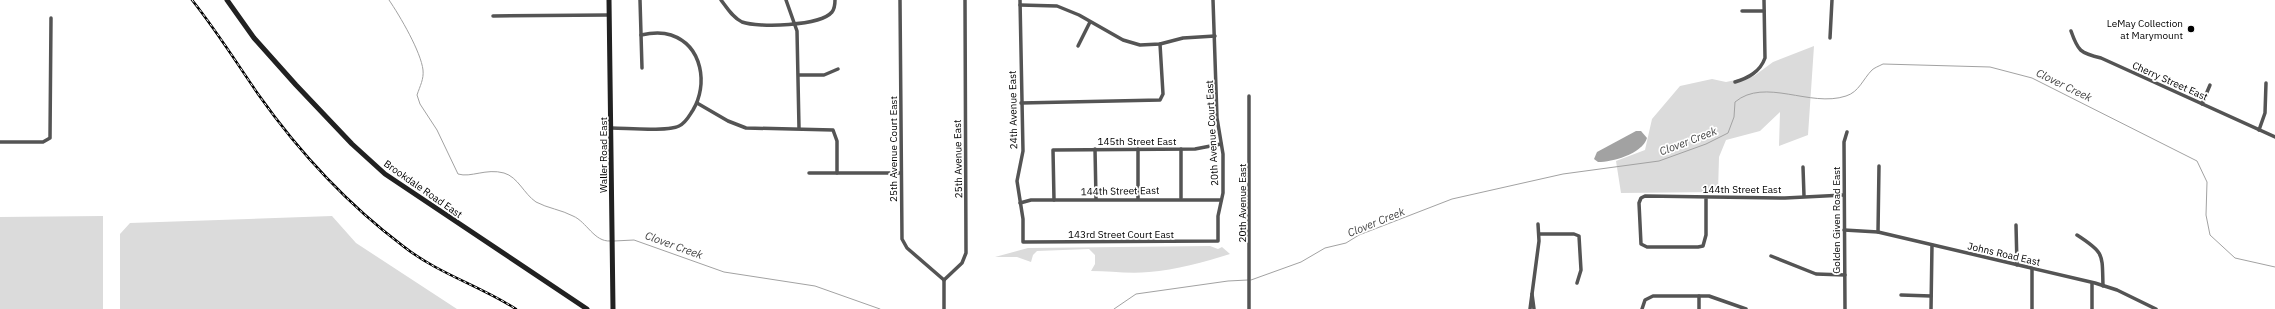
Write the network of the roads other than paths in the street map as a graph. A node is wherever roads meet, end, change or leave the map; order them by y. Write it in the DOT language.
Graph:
graph roads {
  1 [pos="227,0"];
  2 [pos="609,0"];
  3 [pos="640,0"];
  4 [pos="721,0"];
  5 [pos="786,0"];
  6 [pos="835,0"];
  7 [pos="900,0"];
  8 [pos="965,0"];
  9 [pos="1020,0"];
  10 [pos="1213,0"];
  11 [pos="1764,0"];
  12 [pos="1832,0"];
  13 [pos="1020,5"];
  14 [pos="1742,11"];
  15 [pos="1764,11"];
  16 [pos="609,15"];
  17 [pos="493,16"];
  18 [pos="51,18"];
  19 [pos="1090,22"];
  20 [pos="795,24"];
  21 [pos="2071,31"];
  22 [pos="641,35"];
  23 [pos="1215,36"];
  24 [pos="1830,38"];
  25 [pos="1160,44"];
  26 [pos="1078,46"];
  27 [pos="642,68"];
  28 [pos="838,69"];
  29 [pos="799,75"];
  30 [pos="1735,82"];
  31 [pos="2266,83"];
  32 [pos="2210,84"];
  33 [pos="1250,96"];
  34 [pos="697,103"];
  35 [pos="1021,103"];
  36 [pos="2202,104"];
  37 [pos="612,128"];
  38 [pos="799,128"];
  39 [pos="2259,130"];
  40 [pos="1847,132"];
  41 [pos="2275,137"];
  42 [pos="0,142"];
  43 [pos="1221,144"];
  44 [pos="1095,149"];
  45 [pos="1138,149"];
  46 [pos="1181,149"];
  47 [pos="1878,166"];
  48 [pos="1803,168"];
  49 [pos="809,173"];
  50 [pos="836,173"];
  51 [pos="901,173"];
  52 [pos="1844,195"];
  53 [pos="1804,196"];
  54 [pos="1706,197"];
  55 [pos="1181,198"];
  56 [pos="1096,199"];
  57 [pos="1138,199"];
  58 [pos="1054,200"];
  59 [pos="1221,200"];
  60 [pos="1020,203"];
  61 [pos="1538,224"];
  62 [pos="2016,225"];
  63 [pos="1844,230"];
  64 [pos="1878,232"];
  65 [pos="1539,234"];
  66 [pos="2077,235"];
  67 [pos="1218,241"];
  68 [pos="1023,242"];
  69 [pos="1932,245"];
  70 [pos="1770,256"];
  71 [pos="2017,265"];
  72 [pos="2032,269"];
  73 [pos="1845,275"];
  74 [pos="944,280"];
  75 [pos="1577,283"];
  76 [pos="2092,283"];
  77 [pos="2103,286"];
  78 [pos="1532,294"];
  79 [pos="1901,295"];
  80 [pos="1699,296"];
  81 [pos="1931,296"];
  82 [pos="587,309"];
  83 [pos="613,309"];
  84 [pos="944,309"];
  85 [pos="1249,309"];
  86 [pos="1530,309"];
  87 [pos="1534,309"];
  88 [pos="1642,309"];
  89 [pos="1699,309"];
  90 [pos="1746,309"];
  91 [pos="1845,309"];
  92 [pos="1931,309"];
  93 [pos="2032,309"];
  94 [pos="2092,309"];
  95 [pos="2156,309"];
  1 -- 82 [label="main road, Brookdale Road East"];
  2 -- 16 [label="main road, Waller Road East"];
  3 -- 22 [label="street"];
  4 -- 20 [label="street"];
  5 -- 20 [label="street"];
  6 -- 20 [label="street"];
  7 -- 51 [label="street, 25th Avenue Court East"];
  8 -- 74 [label="street, 25th Avenue East"];
  9 -- 13 [label="street, 24th Avenue East"];
  10 -- 23 [label="street, 20th Avenue Court East"];
  11 -- 15 [label="street"];
  12 -- 24 [label="street"];
  13 -- 19 [label="street"];
  13 -- 35 [label="street, 24th Avenue East"];
  14 -- 15 [label="street"];
  15 -- 30 [label="street"];
  16 -- 17 [label="street"];
  16 -- 37 [label="main road, Waller Road East"];
  18 -- 42 [label="street"];
  19 -- 25 [label="street"];
  19 -- 26 [label="street"];
  20 -- 29 [label="street"];
  21 -- 36 [label="street, Cherry Street East"];
  22 -- 27 [label="street"];
  22 -- 34 [label="street"];
  23 -- 25 [label="street"];
  23 -- 43 [label="street, 20th Avenue Court East"];
  25 -- 35 [label="street"];
  28 -- 29 [label="street"];
  29 -- 38 [label="street"];
  31 -- 39 [label="street"];
  32 -- 36 [label="street"];
  33 -- 85 [label="street, 20th Avenue East"];
  34 -- 37 [label="street"];
  34 -- 38 [label="street"];
  35 -- 60 [label="street, 24th Avenue East"];
  36 -- 39 [label="street, Cherry Street East"];
  37 -- 83 [label="main road, Waller Road East"];
  38 -- 50 [label="street"];
  39 -- 41 [label="street, Cherry Street East"];
  40 -- 52 [label="street, Golden Given Road East"];
  43 -- 46 [label="street, 145th Street East"];
  43 -- 59 [label="street, 20th Avenue Court East"];
  44 -- 45 [label="street, 145th Street East"];
  44 -- 56 [label="street"];
  44 -- 58 [label="street, 145th Street East"];
  45 -- 46 [label="street, 145th Street East"];
  45 -- 57 [label="street"];
  46 -- 55 [label="street"];
  47 -- 64 [label="street"];
  48 -- 53 [label="street"];
  49 -- 50 [label="street"];
  50 -- 51 [label="street"];
  51 -- 74 [label="street, 25th Avenue Court East"];
  52 -- 53 [label="street, 144th Street East"];
  52 -- 63 [label="street, Golden Given Road East"];
  53 -- 54 [label="street, 144th Street East"];
  54 -- 54 [label="street, 144th Street East"];
  55 -- 57 [label="street, 144th Street East"];
  55 -- 59 [label="street, 144th Street East"];
  56 -- 57 [label="street, 144th Street East"];
  56 -- 58 [label="street, 144th Street East"];
  58 -- 60 [label="street, 144th Street East"];
  59 -- 67 [label="street, 20th Avenue Court East"];
  60 -- 68 [label="street, 24th Avenue East"];
  61 -- 65 [label="street"];
  62 -- 71 [label="street"];
  63 -- 64 [label="street, Johns Road East"];
  63 -- 73 [label="street, Golden Given Road East"];
  64 -- 69 [label="street, Johns Road East"];
  65 -- 75 [label="street"];
  65 -- 78 [label="street"];
  66 -- 77 [label="street"];
  67 -- 68 [label="street, 143rd Street Court East"];
  69 -- 71 [label="street, Johns Road East"];
  69 -- 81 [label="street"];
  70 -- 73 [label="street"];
  71 -- 72 [label="street, Johns Road East"];
  72 -- 76 [label="street, Johns Road East"];
  72 -- 93 [label="street"];
  73 -- 91 [label="street, Golden Given Road East"];
  74 -- 84 [label="street"];
  76 -- 77 [label="street, Johns Road East"];
  76 -- 94 [label="street"];
  77 -- 95 [label="street, Johns Road East"];
  78 -- 86 [label="street"];
  78 -- 87 [label="street"];
  79 -- 81 [label="street"];
  80 -- 88 [label="street"];
  80 -- 89 [label="street"];
  80 -- 90 [label="street"];
  81 -- 92 [label="street"];
}
